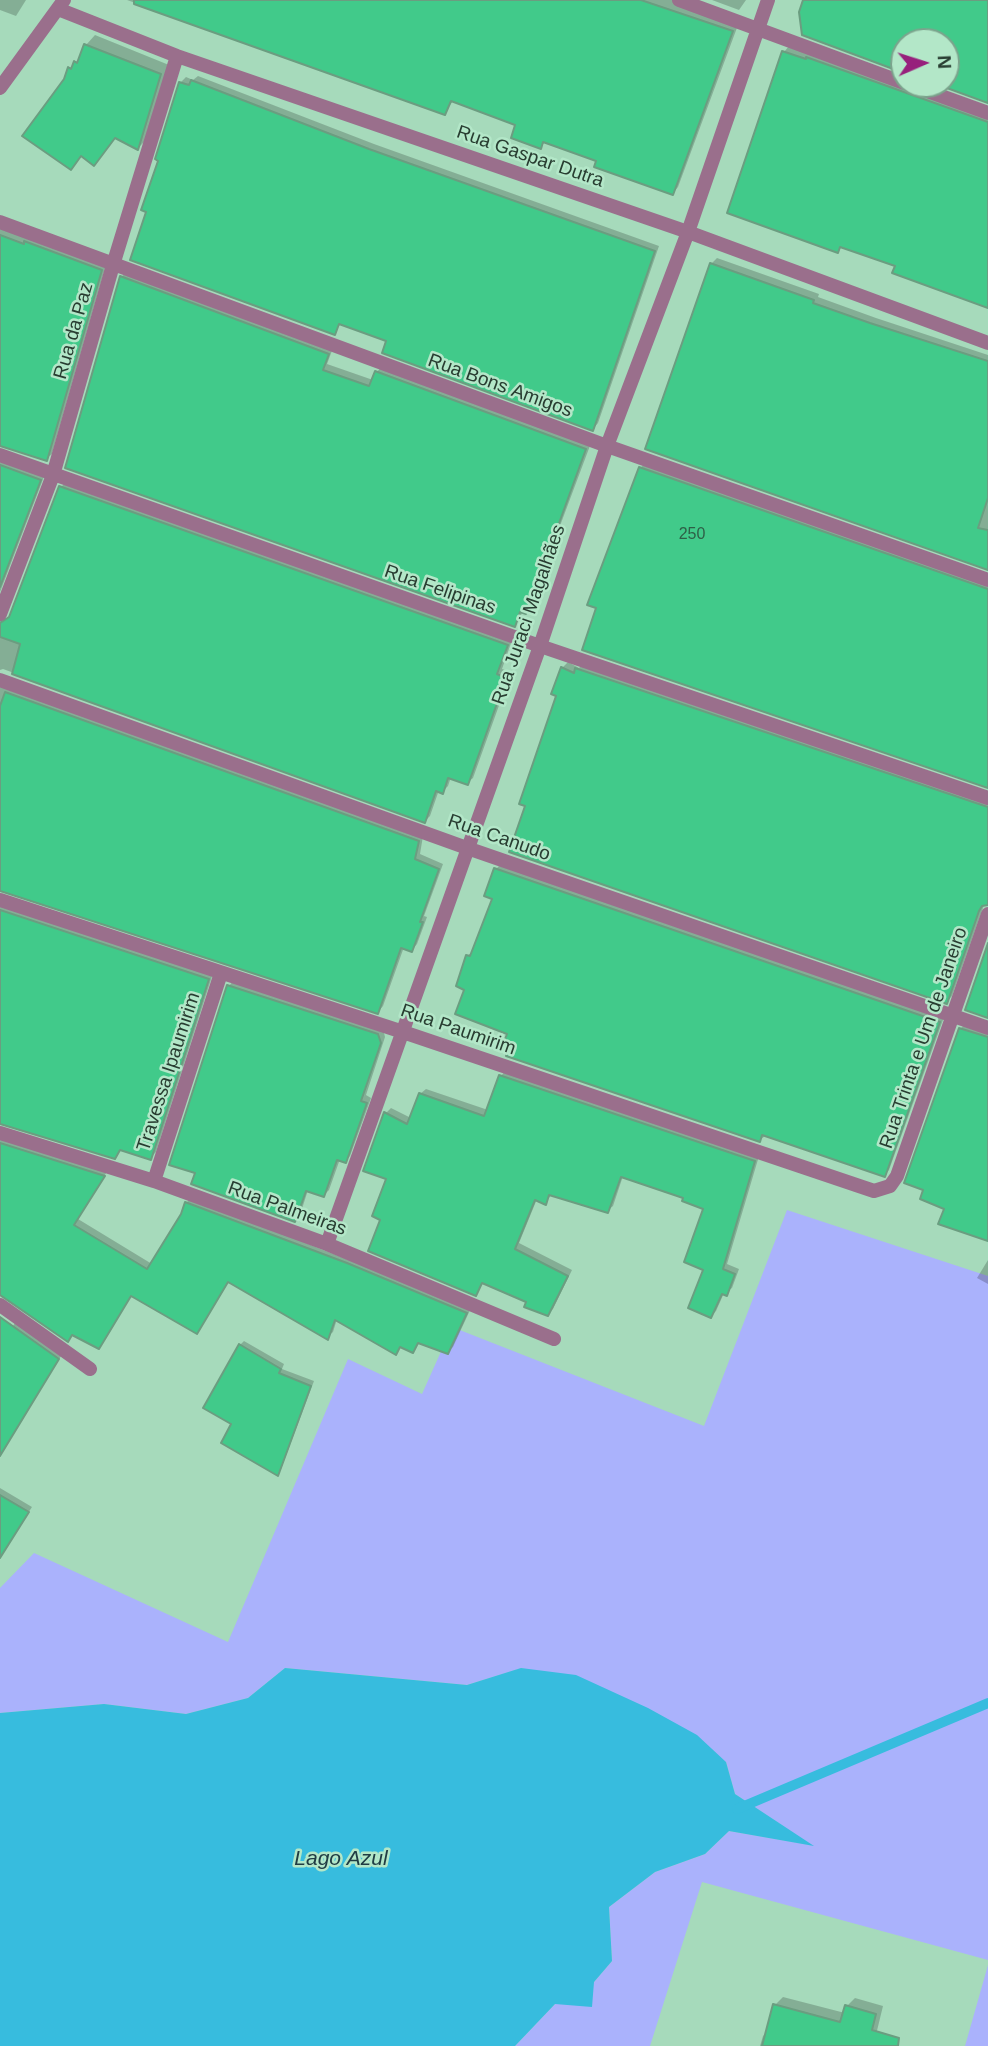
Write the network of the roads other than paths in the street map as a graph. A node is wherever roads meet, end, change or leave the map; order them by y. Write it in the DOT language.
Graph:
graph roads {
  1 [pos="679,0"];
  2 [pos="768,0"];
  3 [pos="61,4"];
  4 [pos="758,29"];
  5 [pos="177,56"];
  6 [pos="890,77"];
  7 [pos="0,88"];
  8 [pos="947,98"];
  9 [pos="988,113"];
  10 [pos="0,222"];
  11 [pos="688,232"];
  12 [pos="113,265"];
  13 [pos="988,343"];
  14 [pos="607,446"];
  15 [pos="0,455"];
  16 [pos="53,475"];
  17 [pos="988,580"];
  18 [pos="0,614"];
  19 [pos="540,646"];
  20 [pos="0,680"];
  21 [pos="988,798"];
  22 [pos="467,848"];
  23 [pos="0,900"];
  24 [pos="988,914"];
  25 [pos="221,974"];
  26 [pos="954,1015"];
  27 [pos="988,1028"];
  28 [pos="403,1032"];
  29 [pos="0,1133"];
  30 [pos="897,1175"];
  31 [pos="153,1181"];
  32 [pos="327,1244"];
  33 [pos="0,1305"];
  34 [pos="554,1339"];
  35 [pos="90,1369"];
  1 -- 4 [label="street"];
  2 -- 4 [label="street, Rua Juraci Magalhães"];
  3 -- 5 [label="street, Rua Gaspar Dutra"];
  3 -- 7 [label="street"];
  4 -- 6 [label="street"];
  4 -- 11 [label="street, Rua Juraci Magalhães"];
  5 -- 11 [label="street, Rua Gaspar Dutra"];
  5 -- 12 [label="street, Rua da Paz"];
  8 -- 9 [label="street"];
  10 -- 12 [label="street, Rua Bons Amigos"];
  11 -- 13 [label="street, Rua Gaspar Dutra"];
  11 -- 14 [label="street, Rua Juraci Magalhães"];
  12 -- 14 [label="street, Rua Bons Amigos"];
  12 -- 16 [label="street, Rua da Paz"];
  14 -- 17 [label="street, Rua Bons Amigos"];
  14 -- 19 [label="street, Rua Juraci Magalhães"];
  15 -- 16 [label="street, Rua Felipinas"];
  16 -- 18 [label="street, Rua da Paz"];
  16 -- 19 [label="street, Rua Felipinas"];
  19 -- 21 [label="street, Rua Felipinas"];
  19 -- 22 [label="street, Rua Juraci Magalhães"];
  20 -- 22 [label="street, Rua Canudo"];
  22 -- 26 [label="street, Rua Canudo"];
  22 -- 28 [label="street, Rua Juraci Magalhães"];
  23 -- 25 [label="street, Rua Paumirim"];
  24 -- 26 [label="street, Rua Trinta e Um de Janeiro"];
  25 -- 28 [label="street, Rua Paumirim"];
  25 -- 31 [label="street, Travessa Ipaumirim"];
  26 -- 27 [label="street, Rua Canudo"];
  26 -- 30 [label="street, Rua Trinta e Um de Janeiro"];
  28 -- 30 [label="street, Rua Paumirim"];
  28 -- 32 [label="street, Rua Juraci Magalhães"];
  29 -- 31 [label="street, Rua Palmeiras"];
  31 -- 32 [label="street, Rua Palmeiras"];
  32 -- 34 [label="street, Rua Palmeiras"];
  33 -- 35 [label="street"];
}
